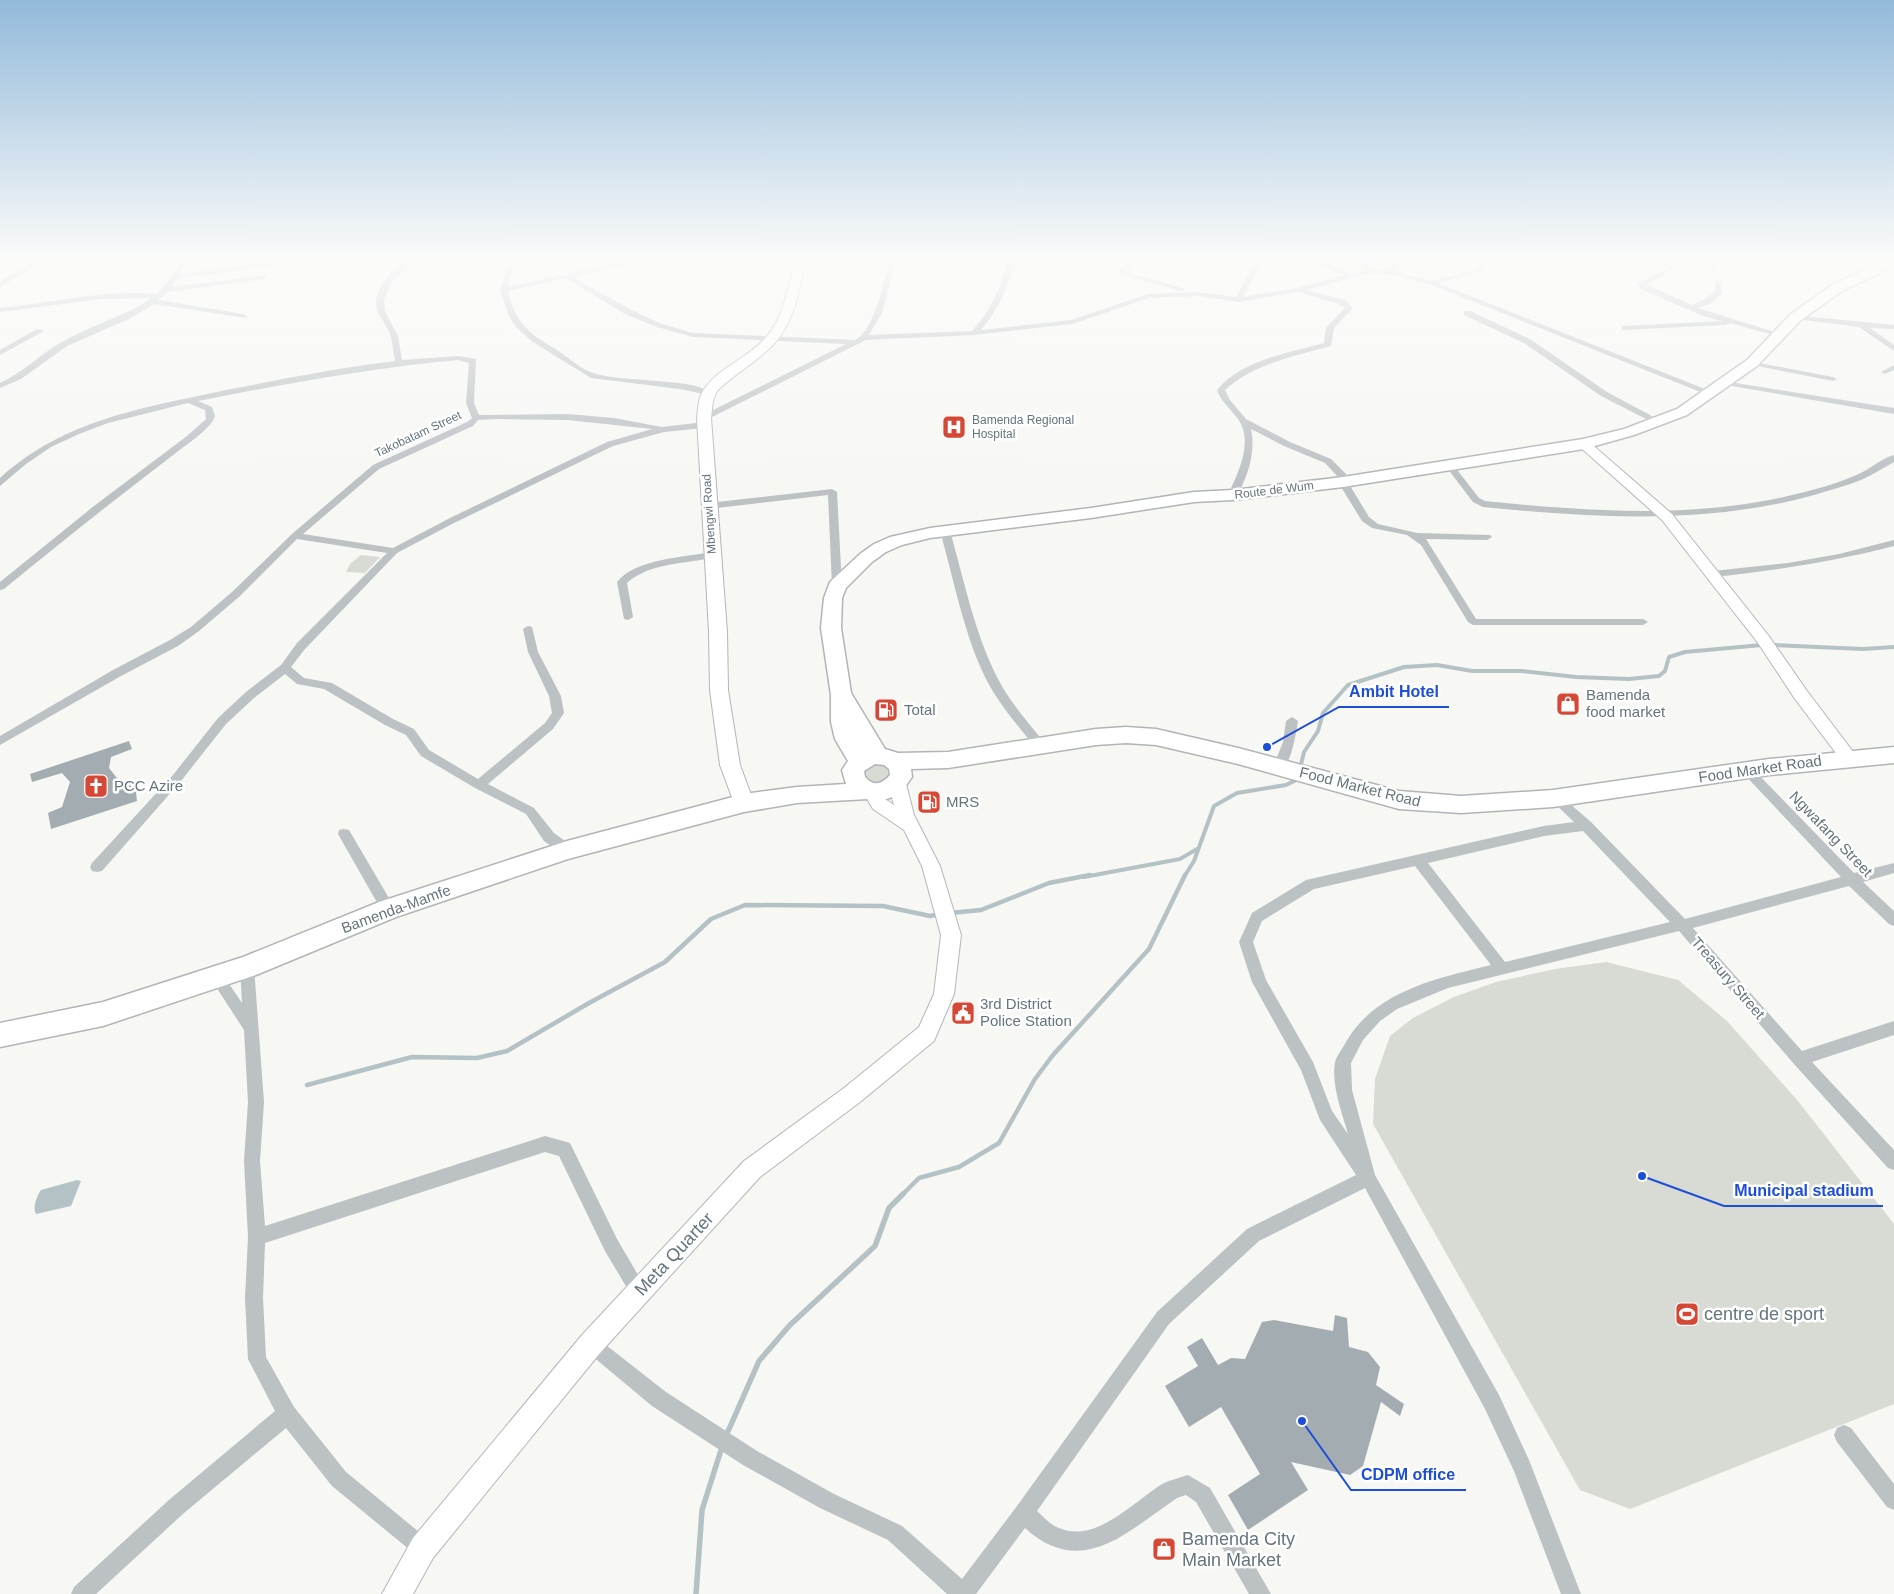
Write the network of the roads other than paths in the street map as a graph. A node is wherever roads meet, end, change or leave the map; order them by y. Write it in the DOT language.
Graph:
graph roads {
  1 [pos="40,331"];
  2 [pos="94,331"];
  3 [pos="392,331"];
  4 [pos="525,331"];
  5 [pos="678,331"];
  6 [pos="776,331"];
  7 [pos="866,331"];
  8 [pos="988,331"];
  9 [pos="1330,331"];
  10 [pos="1506,331"];
  11 [pos="1556,331"];
  12 [pos="1768,331"];
  13 [pos="1780,331"];
  14 [pos="1870,331"];
  15 [pos="974,333"];
  16 [pos="1777,334"];
  17 [pos="773,338"];
  18 [pos="860,340"];
  19 [pos="1894,349"];
  20 [pos="0,353"];
  21 [pos="399,363"];
  22 [pos="1752,363"];
  23 [pos="1894,367"];
  24 [pos="1885,372"];
  25 [pos="1833,379"];
  26 [pos="1726,383"];
  27 [pos="0,386"];
  28 [pos="708,393"];
  29 [pos="1711,393"];
  30 [pos="187,401"];
  31 [pos="1894,411"];
  32 [pos="476,418"];
  33 [pos="1243,421"];
  34 [pos="704,422"];
  35 [pos="1659,422"];
  36 [pos="663,429"];
  37 [pos="1584,444"];
  38 [pos="1894,458"];
  39 [pos="1448,464"];
  40 [pos="1345,481"];
  41 [pos="0,483"];
  42 [pos="1233,495"];
  43 [pos="708,506"];
  44 [pos="1663,512"];
  45 [pos="945,531"];
  46 [pos="295,536"];
  47 [pos="1417,536"];
  48 [pos="1487,537"];
  49 [pos="1894,543"];
  50 [pos="394,551"];
  51 [pos="712,555"];
  52 [pos="1712,574"];
  53 [pos="837,586"];
  54 [pos="0,587"];
  55 [pos="628,617"];
  56 [pos="1643,622"];
  57 [pos="528,629"];
  58 [pos="285,668"];
  59 [pos="1292,721"];
  60 [pos="0,742"];
  61 [pos="1040,745"];
  62 [pos="1894,755"];
  63 [pos="1848,757"];
  64 [pos="948,760"];
  65 [pos="872,761"];
  66 [pos="1285,768"];
  67 [pos="1746,769"];
  68 [pos="898,784"];
  69 [pos="479,785"];
  70 [pos="870,792"];
  71 [pos="796,795"];
  72 [pos="1557,799"];
  73 [pos="744,803"];
  74 [pos="910,825"];
  75 [pos="1586,826"];
  76 [pos="344,834"];
  77 [pos="567,850"];
  78 [pos="1418,861"];
  79 [pos="97,867"];
  80 [pos="1894,868"];
  81 [pos="1852,880"];
  82 [pos="388,910"];
  83 [pos="1894,920"];
  84 [pos="1682,925"];
  85 [pos="248,967"];
  86 [pos="1502,969"];
  87 [pos="216,976"];
  88 [pos="1894,1028"];
  89 [pos="253,1032"];
  90 [pos="0,1035"];
  91 [pos="1799,1059"];
  92 [pos="1894,1162"];
  93 [pos="1368,1178"];
  94 [pos="257,1237"];
  95 [pos="639,1292"];
  96 [pos="591,1344"];
  97 [pos="287,1414"];
  98 [pos="1844,1435"];
  99 [pos="1894,1500"];
  100 [pos="1024,1513"];
  101 [pos="423,1548"];
  102 [pos="81,1594"];
  103 [pos="397,1594"];
  104 [pos="963,1594"];
  105 [pos="1260,1594"];
  106 [pos="1571,1594"];
  1 -- 20 [label="street"];
  2 -- 27 [label="street"];
  3 -- 21 [label="street"];
  4 -- 28 [label="street"];
  5 -- 17 [label="street"];
  6 -- 17 [label="main road"];
  7 -- 18 [label="street"];
  8 -- 15 [label="street"];
  9 -- 33 [label="street"];
  10 -- 35 [label="street"];
  11 -- 29 [label="street"];
  12 -- 16 [label="street"];
  13 -- 16 [label="highway, Route de Wum"];
  14 -- 19 [label="street"];
  15 -- 18 [label="street"];
  16 -- 22 [label="highway, Route de Wum"];
  17 -- 18 [label="street"];
  17 -- 28 [label="main road"];
  18 -- 34 [label="street"];
  21 -- 30 [label="street"];
  21 -- 32 [label="street"];
  22 -- 25 [label="street"];
  22 -- 26 [label="highway, Route de Wum"];
  23 -- 24 [label="street"];
  26 -- 29 [label="highway, Route de Wum"];
  26 -- 31 [label="street"];
  28 -- 34 [label="main road, Mbengwi Road"];
  29 -- 35 [label="highway, Route de Wum"];
  30 -- 41 [label="street"];
  30 -- 54 [label="street"];
  32 -- 36 [label="street, Takobatam Street"];
  32 -- 46 [label="street, Takobatam Street"];
  33 -- 40 [label="street"];
  33 -- 42 [label="street"];
  34 -- 36 [label="street"];
  34 -- 43 [label="main road, Mbengwi Road"];
  35 -- 37 [label="highway, Route de Wum"];
  36 -- 50 [label="street"];
  37 -- 39 [label="highway, Route de Wum"];
  37 -- 44 [label="main road"];
  38 -- 44 [label="street"];
  39 -- 40 [label="highway, Route de Wum"];
  39 -- 44 [label="street"];
  40 -- 42 [label="highway, Route de Wum"];
  40 -- 47 [label="street"];
  42 -- 45 [label="highway, Route de Wum"];
  43 -- 51 [label="main road, Mbengwi Road"];
  43 -- 53 [label="street"];
  44 -- 52 [label="main road"];
  45 -- 53 [label="highway, Route de Wum"];
  45 -- 61 [label="street"];
  46 -- 50 [label="street"];
  46 -- 60 [label="street, Takobatam Street"];
  47 -- 48 [label="street"];
  47 -- 56 [label="street"];
  49 -- 52 [label="street"];
  50 -- 58 [label="street"];
  51 -- 55 [label="street"];
  51 -- 73 [label="main road, Mbengwi Road"];
  52 -- 63 [label="main road"];
  53 -- 65 [label="highway"];
  57 -- 69 [label="street"];
  58 -- 69 [label="street"];
  58 -- 79 [label="street"];
  59 -- 66 [label="street"];
  61 -- 64 [label="highway, Food Market Road"];
  61 -- 66 [label="highway, Food Market Road"];
  62 -- 63 [label="highway, Food Market Road"];
  63 -- 67 [label="highway, Food Market Road"];
  64 -- 65 [label="highway, Food Market Road"];
  64 -- 68 [label="highway, Food Market Road"];
  65 -- 68 [label="highway"];
  65 -- 70 [label="highway"];
  65 -- 71 [label="highway, Bamenda-Mamfe"];
  66 -- 72 [label="highway, Food Market Road"];
  67 -- 72 [label="highway, Food Market Road"];
  67 -- 81 [label="street, Ngwafang Street"];
  68 -- 70 [label="highway, Food Market Road"];
  68 -- 74 [label="main road, Meta Quarter"];
  69 -- 77 [label="street"];
  70 -- 71 [label="highway, Bamenda-Mamfe"];
  70 -- 74 [label="main road"];
  71 -- 73 [label="highway, Bamenda-Mamfe"];
  72 -- 75 [label="street, Treasury Street"];
  73 -- 77 [label="highway, Bamenda-Mamfe"];
  74 -- 95 [label="main road, Meta Quarter"];
  75 -- 78 [label="street"];
  75 -- 84 [label="street, Treasury Street"];
  76 -- 82 [label="street"];
  77 -- 82 [label="highway, Bamenda-Mamfe"];
  78 -- 86 [label="street"];
  78 -- 93 [label="street"];
  80 -- 81 [label="street"];
  81 -- 83 [label="street, Ngwafang Street"];
  81 -- 84 [label="street"];
  82 -- 85 [label="highway, Bamenda-Mamfe"];
  84 -- 86 [label="street"];
  84 -- 91 [label="street, Treasury Street"];
  85 -- 87 [label="highway, Bamenda-Mamfe"];
  85 -- 89 [label="street"];
  86 -- 93 [label="street"];
  87 -- 89 [label="street"];
  87 -- 90 [label="highway, Bamenda-Mamfe"];
  88 -- 91 [label="street"];
  89 -- 94 [label="street"];
  91 -- 92 [label="street, Treasury Street"];
  93 -- 100 [label="street"];
  93 -- 106 [label="street"];
  94 -- 95 [label="street"];
  94 -- 97 [label="street"];
  95 -- 96 [label="main road, Meta Quarter"];
  96 -- 101 [label="main road, Meta Quarter"];
  96 -- 104 [label="street"];
  97 -- 101 [label="street"];
  97 -- 102 [label="street"];
  98 -- 99 [label="street"];
  100 -- 104 [label="street"];
  100 -- 105 [label="street"];
  101 -- 103 [label="main road, Meta Quarter"];
}
